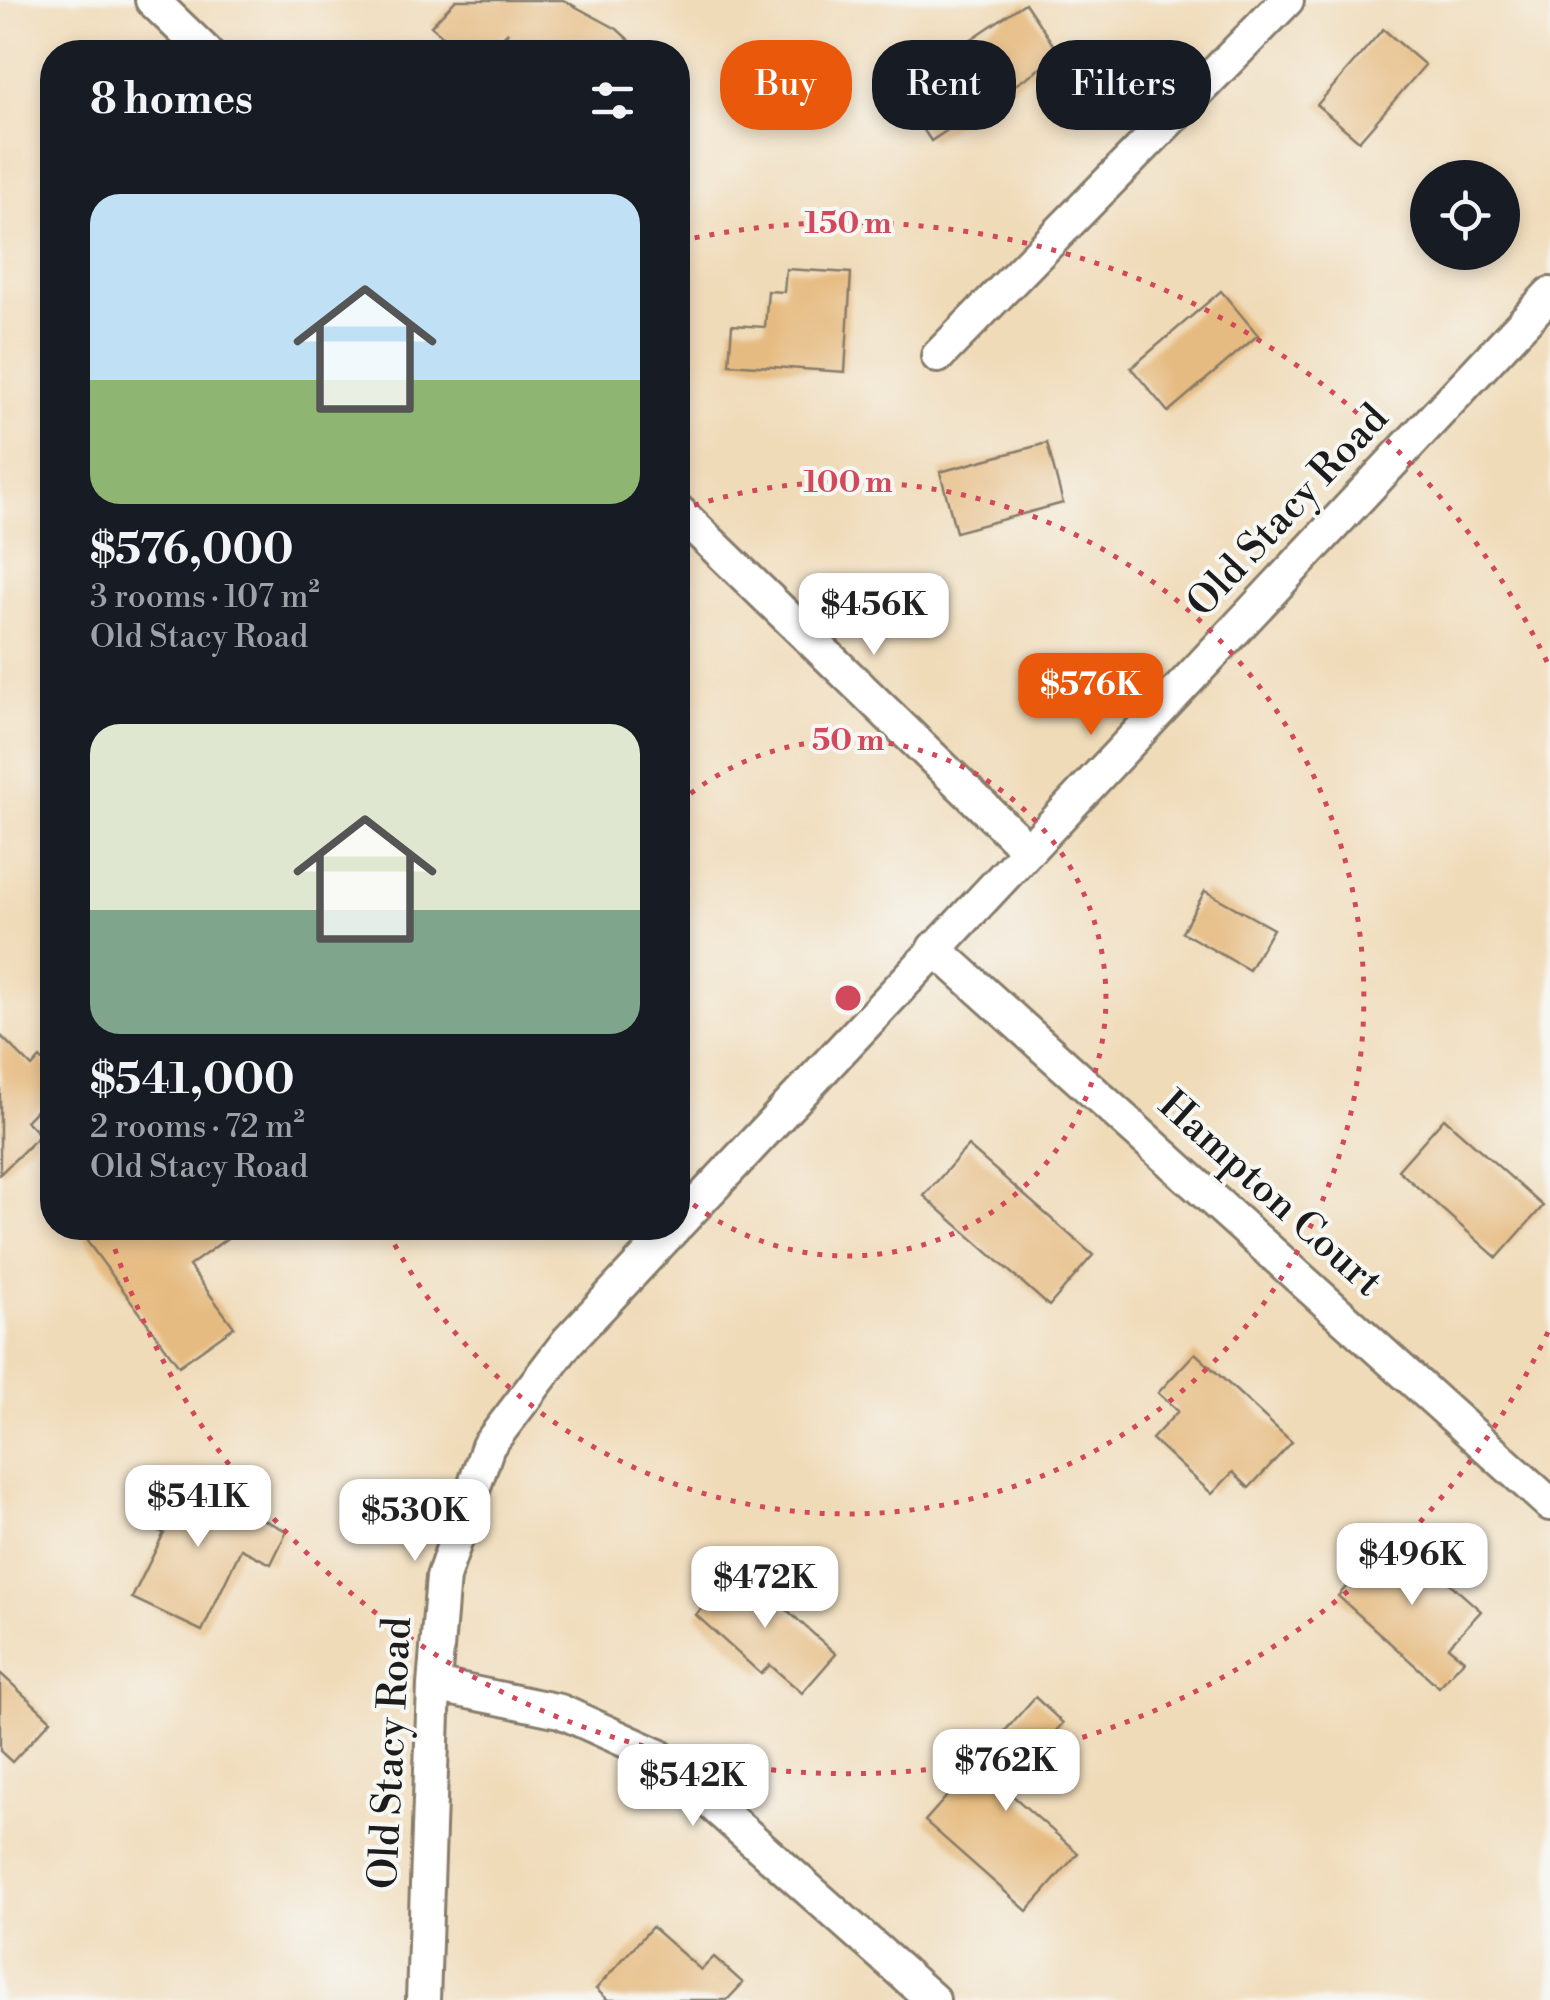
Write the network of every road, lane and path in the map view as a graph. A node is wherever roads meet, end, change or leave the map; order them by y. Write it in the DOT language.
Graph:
graph roads {
  1 [pos="152,0"];
  2 [pos="1287,0"];
  3 [pos="194,40"];
  4 [pos="1550,294"];
  5 [pos="938,356"];
  6 [pos="690,523"];
  7 [pos="1028,850"];
  8 [pos="934,948"];
  9 [pos="690,1211"];
  10 [pos="663,1240"];
  11 [pos="1550,1504"];
  12 [pos="434,1686"];
  13 [pos="423,2000"];
  14 [pos="933,2000"];
  1 -- 3 [label="street"];
  2 -- 5 [label="street"];
  4 -- 7 [label="street, Old Stacy Road"];
  6 -- 7 [label="street"];
  7 -- 8 [label="street, Old Stacy Road"];
  8 -- 9 [label="street, Old Stacy Road"];
  8 -- 11 [label="street, Hampton Court"];
  10 -- 12 [label="street, Old Stacy Road"];
  12 -- 13 [label="street, Old Stacy Road"];
  12 -- 14 [label="street"];
}
